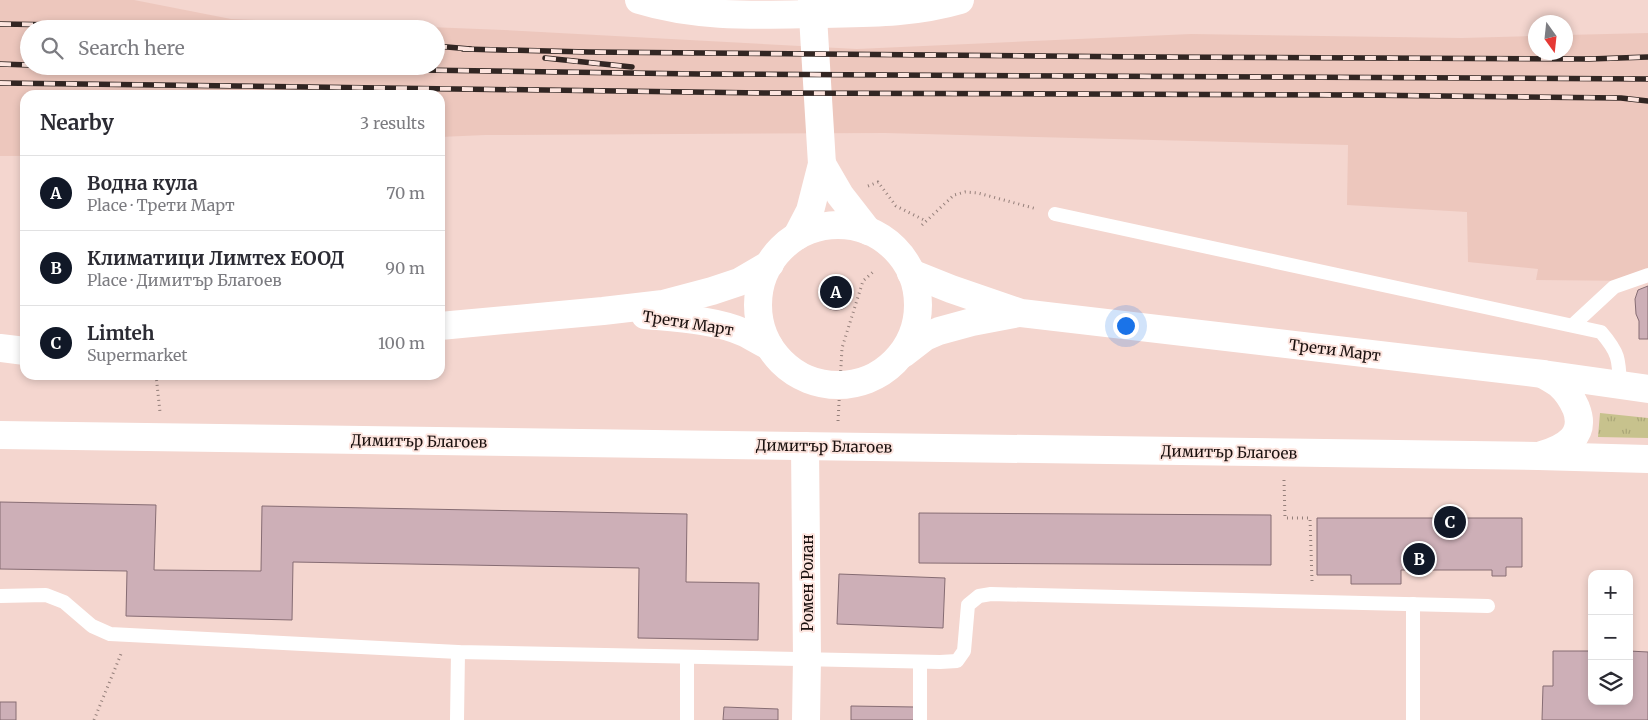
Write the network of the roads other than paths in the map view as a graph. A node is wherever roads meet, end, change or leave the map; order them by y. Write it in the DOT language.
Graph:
graph roads {
  1 [pos="639,0"];
  2 [pos="812,0"];
  3 [pos="960,0"];
  4 [pos="822,164"];
  5 [pos="1054,214"];
  6 [pos="868,231"];
  7 [pos="797,236"];
  8 [pos="770,264"];
  9 [pos="911,273"];
  10 [pos="1648,275"];
  11 [pos="603,311"];
  12 [pos="1021,313"];
  13 [pos="445,326"];
  14 [pos="1573,326"];
  15 [pos="0,348"];
  16 [pos="20,350"];
  17 [pos="773,352"];
  18 [pos="895,361"];
  19 [pos="1544,374"];
  20 [pos="1620,386"];
  21 [pos="1648,389"];
  22 [pos="0,435"];
  23 [pos="806,446"];
  24 [pos="1538,456"];
  25 [pos="1648,459"];
  26 [pos="0,596"];
  27 [pos="1413,604"];
  28 [pos="1488,606"];
  29 [pos="458,652"];
  30 [pos="687,657"];
  31 [pos="807,658"];
  32 [pos="920,662"];
  33 [pos="457,720"];
  34 [pos="687,720"];
  35 [pos="806,720"];
  36 [pos="920,720"];
  37 [pos="1413,720"];
  1 -- 3 [label="street"];
  2 -- 4 [label="street"];
  4 -- 6 [label="street"];
  4 -- 7 [label="street"];
  5 -- 14 [label="lane"];
  6 -- 7 [label="street"];
  6 -- 9 [label="street"];
  7 -- 8 [label="street"];
  8 -- 11 [label="street, Трети Март"];
  8 -- 17 [label="street"];
  9 -- 12 [label="street, Трети Март"];
  9 -- 18 [label="street"];
  10 -- 14 [label="lane"];
  11 -- 13 [label="street, Трети Март"];
  11 -- 17 [label="street, Трети Март"];
  12 -- 18 [label="street, Трети Март"];
  12 -- 19 [label="street, Трети Март"];
  14 -- 20 [label="lane"];
  15 -- 16 [label="street"];
  17 -- 18 [label="street"];
  19 -- 20 [label="street, Трети Март"];
  19 -- 24 [label="street"];
  20 -- 21 [label="street, Трети Март"];
  22 -- 23 [label="street, Димитър Благоев"];
  23 -- 24 [label="street, Димитър Благоев"];
  23 -- 31 [label="street, Ромен Ролан"];
  24 -- 25 [label="street, Димитър Благоев"];
  26 -- 29 [label="lane"];
  27 -- 28 [label="lane"];
  27 -- 32 [label="lane"];
  27 -- 37 [label="lane"];
  29 -- 30 [label="lane"];
  29 -- 33 [label="lane"];
  30 -- 31 [label="lane"];
  30 -- 34 [label="lane"];
  31 -- 32 [label="lane"];
  31 -- 35 [label="street, Ромен Ролан"];
  32 -- 36 [label="lane"];
}
